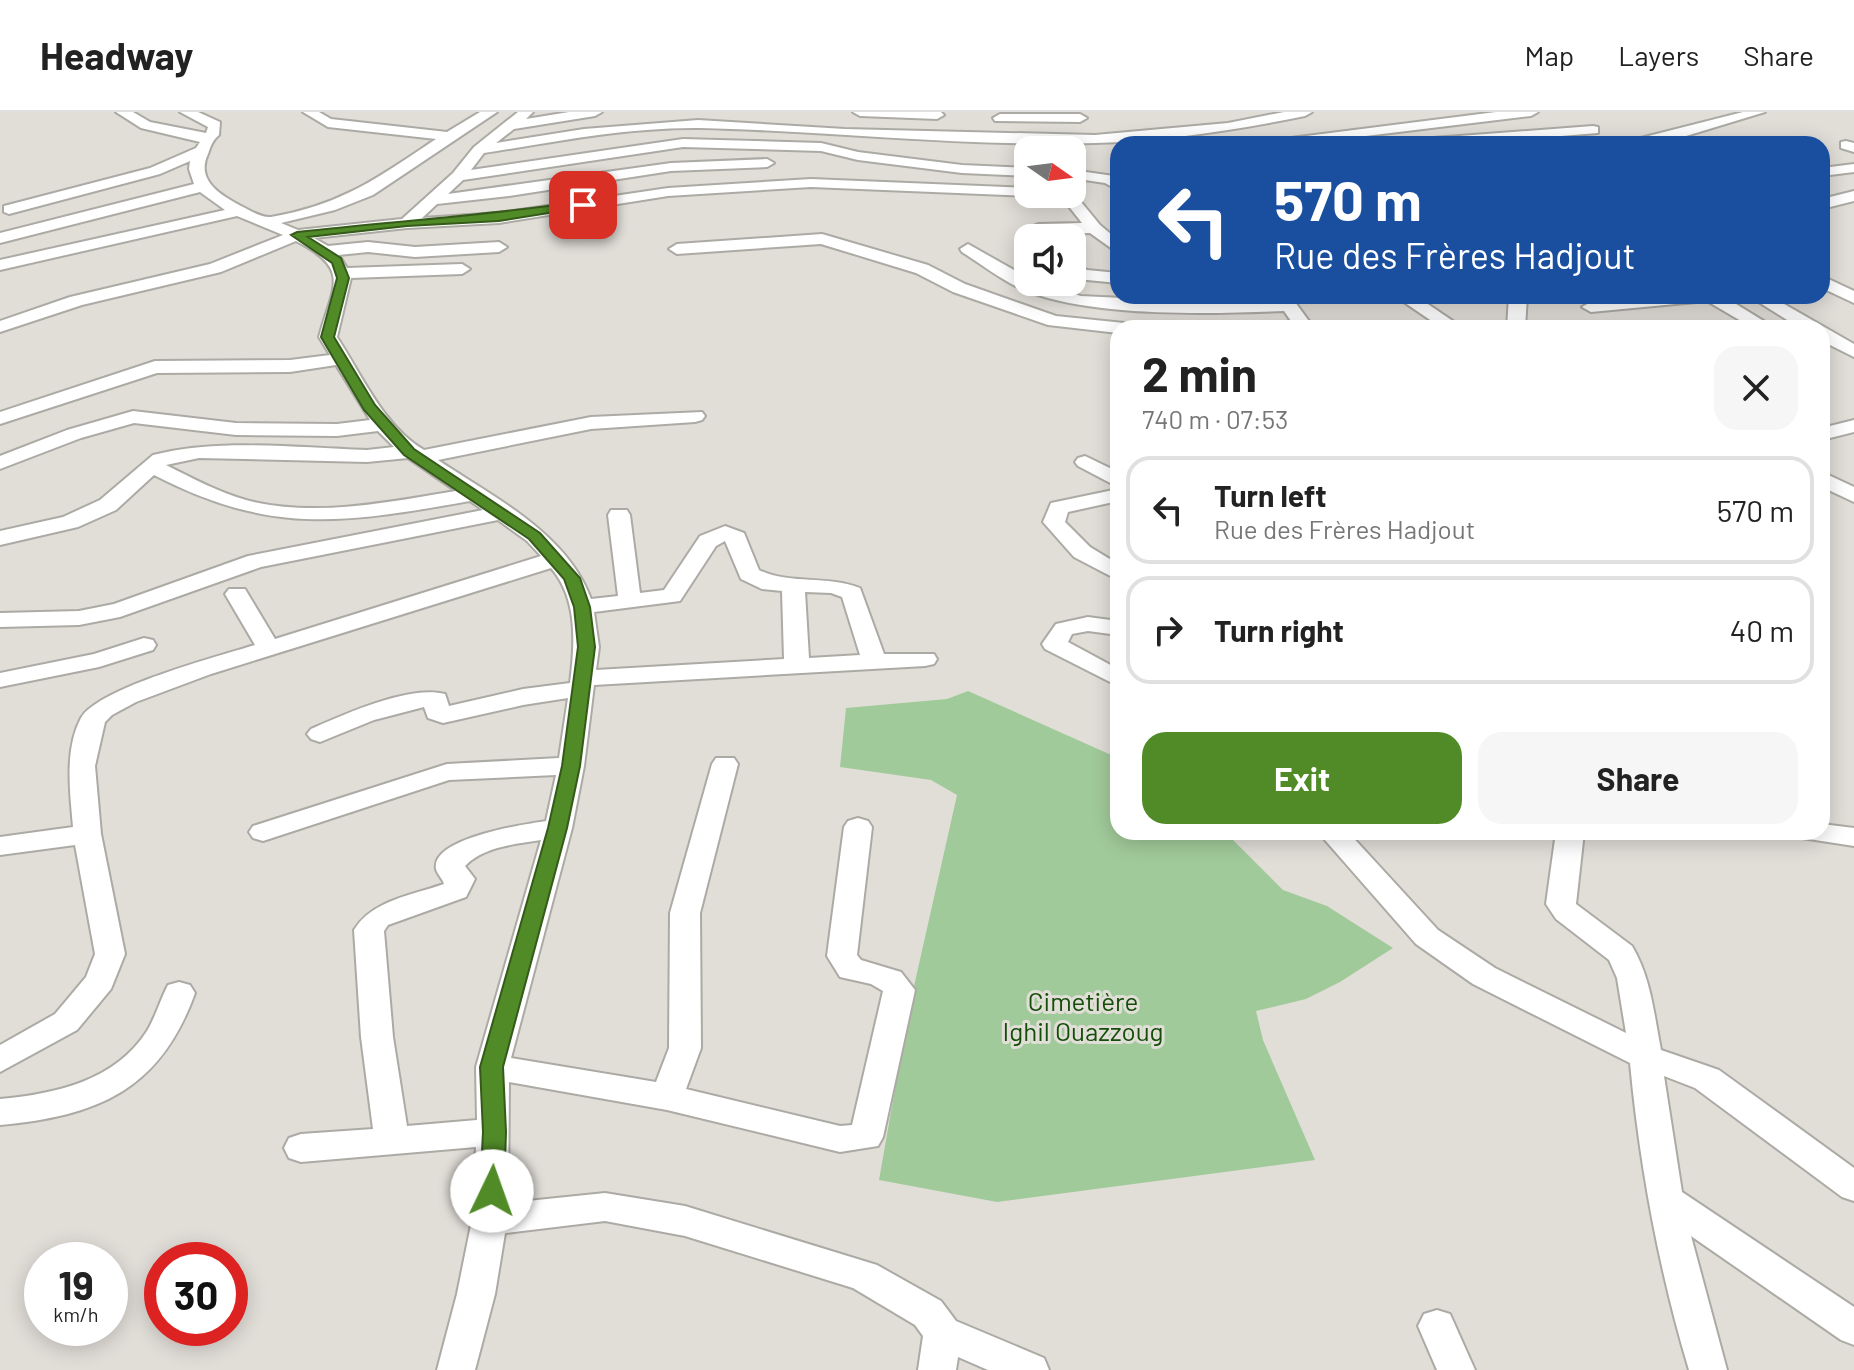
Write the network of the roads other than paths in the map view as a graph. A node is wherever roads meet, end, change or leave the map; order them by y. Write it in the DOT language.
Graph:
graph roads {
  1 [pos="123,112"];
  2 [pos="187,112"];
  3 [pos="310,112"];
  4 [pos="490,112"];
  5 [pos="526,112"];
  6 [pos="595,112"];
  7 [pos="860,112"];
  8 [pos="1305,112"];
  9 [pos="1531,112"];
  10 [pos="1758,112"];
  11 [pos="946,116"];
  12 [pos="989,117"];
  13 [pos="1080,118"];
  14 [pos="511,125"];
  15 [pos="1190,130"];
  16 [pos="1593,130"];
  17 [pos="450,136"];
  18 [pos="1195,136"];
  19 [pos="1323,136"];
  20 [pos="1513,136"];
  21 [pos="1674,136"];
  22 [pos="479,150"];
  23 [pos="786,162"];
  24 [pos="1854,168"];
  25 [pos="203,169"];
  26 [pos="1014,171"];
  27 [pos="1830,171"];
  28 [pos="458,176"];
  29 [pos="1086,176"];
  30 [pos="1110,180"];
  31 [pos="1014,191"];
  32 [pos="1854,196"];
  33 [pos="429,200"];
  34 [pos="1830,202"];
  35 [pos="1078,208"];
  36 [pos="240,211"];
  37 [pos="4,216"];
  38 [pos="264,223"];
  39 [pos="407,223"];
  40 [pos="1086,228"];
  41 [pos="1094,228"];
  42 [pos="297,235"];
  43 [pos="0,238"];
  44 [pos="189,238"];
  45 [pos="1110,241"];
  46 [pos="499,247"];
  47 [pos="677,249"];
  48 [pos="968,249"];
  49 [pos="0,251"];
  50 [pos="326,251"];
  51 [pos="0,265"];
  52 [pos="462,269"];
  53 [pos="341,273"];
  54 [pos="1843,274"];
  55 [pos="1086,275"];
  56 [pos="1110,277"];
  57 [pos="1830,277"];
  58 [pos="0,279"];
  59 [pos="1830,284"];
  60 [pos="1854,298"];
  61 [pos="1110,302"];
  62 [pos="1144,304"];
  63 [pos="1416,304"];
  64 [pos="1622,304"];
  65 [pos="1725,304"];
  66 [pos="1772,304"];
  67 [pos="1591,307"];
  68 [pos="1299,320"];
  69 [pos="1442,320"];
  70 [pos="1752,320"];
  71 [pos="1799,320"];
  72 [pos="0,327"];
  73 [pos="1110,327"];
  74 [pos="1830,338"];
  75 [pos="1854,352"];
  76 [pos="1830,354"];
  77 [pos="343,359"];
  78 [pos="695,416"];
  79 [pos="0,418"];
  80 [pos="386,424"];
  81 [pos="1854,426"];
  82 [pos="1830,432"];
  83 [pos="415,455"];
  84 [pos="1085,462"];
  85 [pos="0,463"];
  86 [pos="153,466"];
  87 [pos="1110,476"];
  88 [pos="1830,482"];
  89 [pos="474,494"];
  90 [pos="1854,496"];
  91 [pos="1110,497"];
  92 [pos="501,513"];
  93 [pos="619,515"];
  94 [pos="0,538"];
  95 [pos="1083,553"];
  96 [pos="1110,555"];
  97 [pos="556,559"];
  98 [pos="1110,568"];
  99 [pos="793,586"];
  100 [pos="237,594"];
  101 [pos="630,602"];
  102 [pos="582,607"];
  103 [pos="0,620"];
  104 [pos="1110,627"];
  105 [pos="144,645"];
  106 [pos="269,649"];
  107 [pos="925,659"];
  108 [pos="874,662"];
  109 [pos="797,666"];
  110 [pos="1110,675"];
  111 [pos="0,680"];
  112 [pos="583,684"];
  113 [pos="320,734"];
  114 [pos="725,764"];
  115 [pos="571,766"];
  116 [pos="858,827"];
  117 [pos="558,828"];
  118 [pos="263,832"];
  119 [pos="87,834"];
  120 [pos="1830,834"];
  121 [pos="1854,837"];
  122 [pos="1339,840"];
  123 [pos="1569,840"];
  124 [pos="0,846"];
  125 [pos="179,993"];
  126 [pos="1646,1057"];
  127 [pos="0,1060"];
  128 [pos="492,1067"];
  129 [pos="667,1097"];
  130 [pos="0,1112"];
  131 [pos="494,1132"];
  132 [pos="392,1141"];
  133 [pos="301,1148"];
  134 [pos="1854,1187"];
  135 [pos="1667,1201"];
  136 [pos="490,1220"];
  137 [pos="1437,1326"];
  138 [pos="1854,1328"];
  139 [pos="940,1352"];
  140 [pos="456,1370"];
  141 [pos="1030,1370"];
  142 [pos="1456,1370"];
  143 [pos="1708,1370"];
  1 -- 25 [label="street"];
  2 -- 25 [label="street"];
  3 -- 17 [label="street"];
  4 -- 17 [label="street"];
  5 -- 14 [label="street"];
  6 -- 14 [label="street"];
  7 -- 11 [label="street"];
  8 -- 15 [label="street"];
  9 -- 19 [label="street"];
  10 -- 21 [label="street"];
  12 -- 13 [label="street"];
  14 -- 22 [label="street"];
  15 -- 18 [label="street"];
  15 -- 22 [label="street"];
  16 -- 20 [label="street"];
  17 -- 38 [label="street"];
  22 -- 28 [label="street"];
  23 -- 33 [label="street"];
  24 -- 27 [label="street"];
  25 -- 36 [label="street"];
  25 -- 37 [label="street"];
  25 -- 37 [label="street"];
  25 -- 43 [label="street"];
  25 -- 49 [label="street"];
  26 -- 28 [label="street"];
  28 -- 33 [label="street"];
  29 -- 30 [label="street"];
  31 -- 39 [label="street"];
  32 -- 34 [label="street"];
  33 -- 39 [label="street"];
  35 -- 41 [label="street"];
  36 -- 38 [label="street"];
  36 -- 51 [label="street"];
  38 -- 42 [label="street"];
  39 -- 42 [label="street"];
  40 -- 41 [label="street"];
  41 -- 45 [label="street"];
  42 -- 50 [label="street"];
  42 -- 72 [label="street"];
  44 -- 58 [label="street"];
  46 -- 50 [label="street"];
  47 -- 73 [label="street"];
  48 -- 61 [label="street"];
  50 -- 53 [label="street"];
  52 -- 53 [label="street"];
  53 -- 77 [label="street"];
  54 -- 57 [label="street"];
  55 -- 56 [label="street"];
  59 -- 60 [label="street"];
  62 -- 68 [label="street"];
  63 -- 69 [label="street"];
  64 -- 67 [label="street"];
  65 -- 70 [label="street"];
  66 -- 71 [label="street"];
  74 -- 75 [label="street"];
  75 -- 76 [label="street"];
  77 -- 79 [label="street"];
  77 -- 80 [label="street"];
  78 -- 83 [label="street"];
  80 -- 83 [label="street"];
  80 -- 85 [label="street"];
  81 -- 82 [label="street"];
  83 -- 86 [label="street"];
  83 -- 89 [label="street"];
  84 -- 87 [label="street"];
  86 -- 89 [label="street"];
  86 -- 94 [label="street"];
  88 -- 90 [label="street"];
  89 -- 92 [label="street"];
  91 -- 95 [label="street"];
  92 -- 97 [label="street"];
  92 -- 103 [label="street"];
  93 -- 101 [label="street"];
  95 -- 96 [label="street"];
  95 -- 98 [label="street"];
  97 -- 102 [label="street"];
  97 -- 106 [label="street"];
  99 -- 101 [label="street"];
  99 -- 108 [label="street"];
  99 -- 109 [label="street"];
  100 -- 106 [label="street"];
  101 -- 102 [label="street"];
  102 -- 112 [label="street"];
  104 -- 110 [label="street"];
  105 -- 111 [label="street"];
  106 -- 119 [label="street"];
  107 -- 108 [label="street"];
  108 -- 109 [label="street"];
  109 -- 112 [label="street"];
  112 -- 113 [label="street"];
  112 -- 115 [label="street"];
  114 -- 129 [label="street"];
  115 -- 117 [label="street"];
  115 -- 118 [label="street"];
  116 -- 129 [label="street"];
  117 -- 128 [label="street"];
  117 -- 132 [label="street"];
  119 -- 124 [label="street"];
  119 -- 127 [label="street"];
  120 -- 121 [label="street"];
  122 -- 126 [label="street"];
  123 -- 126 [label="street"];
  125 -- 130 [label="street"];
  126 -- 134 [label="street"];
  126 -- 135 [label="street"];
  128 -- 129 [label="street"];
  128 -- 131 [label="street"];
  131 -- 132 [label="street"];
  131 -- 136 [label="street"];
  132 -- 133 [label="street"];
  135 -- 138 [label="street"];
  135 -- 143 [label="street"];
  136 -- 139 [label="street"];
  136 -- 140 [label="street"];
  137 -- 142 [label="street"];
  139 -- 141 [label="street"];
}
